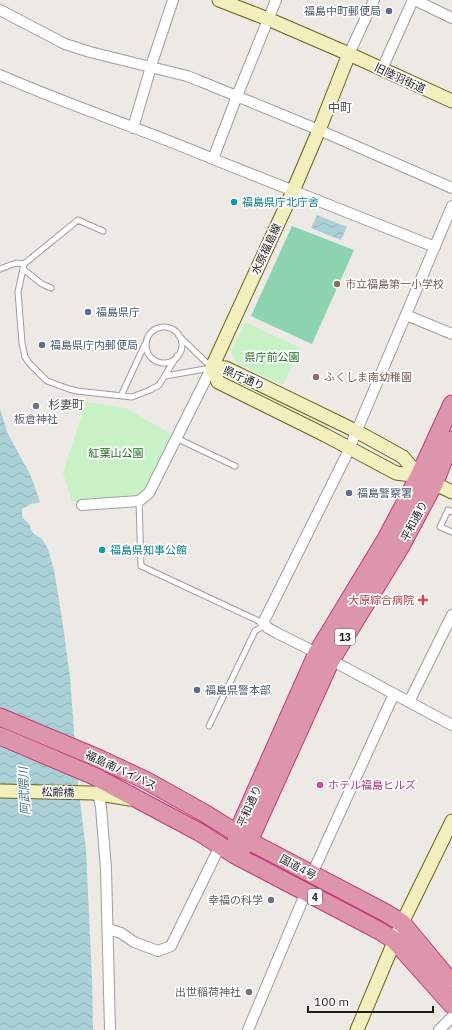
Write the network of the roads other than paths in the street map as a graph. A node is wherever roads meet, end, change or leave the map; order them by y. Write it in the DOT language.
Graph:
graph roads {
  1 [pos="173,0"];
  2 [pos="219,0"];
  3 [pos="276,0"];
  4 [pos="374,0"];
  5 [pos="414,0"];
  6 [pos="0,10"];
  7 [pos="452,18"];
  8 [pos="268,19"];
  9 [pos="349,54"];
  10 [pos="152,67"];
  11 [pos="382,69"];
  12 [pos="0,75"];
  13 [pos="237,96"];
  14 [pos="452,101"];
  15 [pos="133,128"];
  16 [pos="319,130"];
  17 [pos="213,159"];
  18 [pos="452,188"];
  19 [pos="293,191"];
  20 [pos="452,206"];
  21 [pos="448,228"];
  22 [pos="103,231"];
  23 [pos="435,247"];
  24 [pos="24,266"];
  25 [pos="0,269"];
  26 [pos="51,288"];
  27 [pos="406,315"];
  28 [pos="178,334"];
  29 [pos="452,334"];
  30 [pos="146,341"];
  31 [pos="177,356"];
  32 [pos="212,367"];
  33 [pos="165,376"];
  34 [pos="121,396"];
  35 [pos="452,404"];
  36 [pos="356,431"];
  37 [pos="176,438"];
  38 [pos="452,440"];
  39 [pos="350,448"];
  40 [pos="235,466"];
  41 [pos="426,480"];
  42 [pos="452,492"];
  43 [pos="139,501"];
  44 [pos="82,505"];
  45 [pos="452,512"];
  46 [pos="452,532"];
  47 [pos="452,615"];
  48 [pos="264,624"];
  49 [pos="324,656"];
  50 [pos="394,694"];
  51 [pos="409,702"];
  52 [pos="0,716"];
  53 [pos="452,725"];
  54 [pos="209,726"];
  55 [pos="0,736"];
  56 [pos="95,787"];
  57 [pos="0,791"];
  58 [pos="452,821"];
  59 [pos="243,837"];
  60 [pos="220,846"];
  61 [pos="235,855"];
  62 [pos="312,874"];
  63 [pos="306,892"];
  64 [pos="402,923"];
  65 [pos="108,929"];
  66 [pos="394,940"];
  67 [pos="452,983"];
  68 [pos="452,1005"];
  69 [pos="452,1017"];
  70 [pos="110,1030"];
  71 [pos="248,1030"];
  72 [pos="357,1030"];
  73 [pos="439,1030"];
  1 -- 10 [label="street"];
  2 -- 8 [label="main road, 旧陸羽街道"];
  3 -- 8 [label="street"];
  4 -- 9 [label="street"];
  5 -- 7 [label="street"];
  5 -- 11 [label="street"];
  6 -- 10 [label="street"];
  8 -- 9 [label="main road, 旧陸羽街道"];
  8 -- 13 [label="street"];
  9 -- 11 [label="main road, 旧陸羽街道"];
  9 -- 16 [label="main road, 水原福島線"];
  10 -- 13 [label="street"];
  10 -- 15 [label="street"];
  11 -- 14 [label="main road, 旧陸羽街道"];
  12 -- 15 [label="street"];
  13 -- 16 [label="street"];
  13 -- 17 [label="street"];
  15 -- 17 [label="street"];
  16 -- 18 [label="street"];
  16 -- 19 [label="main road, 水原福島線"];
  17 -- 19 [label="street"];
  19 -- 23 [label="street"];
  19 -- 32 [label="main road, 水原福島線"];
  20 -- 21 [label="street"];
  21 -- 23 [label="street"];
  22 -- 24 [label="lane"];
  23 -- 27 [label="street"];
  24 -- 25 [label="lane"];
  24 -- 26 [label="lane"];
  24 -- 34 [label="lane"];
  27 -- 29 [label="street"];
  27 -- 36 [label="street"];
  28 -- 30 [label="lane"];
  28 -- 31 [label="lane"];
  28 -- 32 [label="lane"];
  30 -- 31 [label="lane"];
  30 -- 34 [label="lane"];
  31 -- 33 [label="lane"];
  32 -- 33 [label="lane"];
  32 -- 36 [label="main road, 県庁通り"];
  32 -- 37 [label="street"];
  32 -- 39 [label="main road, 県庁通り"];
  33 -- 34 [label="lane"];
  35 -- 41 [label="highway, 平和通り / 13"];
  36 -- 39 [label="street"];
  36 -- 41 [label="main road, 県庁通り"];
  37 -- 40 [label="lane"];
  37 -- 43 [label="street"];
  38 -- 41 [label="highway, 平和通り / 13"];
  39 -- 41 [label="main road, 県庁通り"];
  39 -- 48 [label="street"];
  41 -- 42 [label="main road, 県庁通り"];
  41 -- 49 [label="highway, 平和通り / 13"];
  43 -- 44 [label="street"];
  43 -- 48 [label="lane"];
  45 -- 46 [label="lane"];
  47 -- 51 [label="street"];
  48 -- 49 [label="street"];
  48 -- 54 [label="lane"];
  49 -- 50 [label="street"];
  49 -- 59 [label="highway, 平和通り / 13"];
  50 -- 51 [label="street"];
  50 -- 62 [label="street"];
  51 -- 53 [label="street"];
  52 -- 59 [label="highway, 福島南バイパス / 4"];
  55 -- 56 [label="highway, 福島南バイパス / 4"];
  56 -- 57 [label="main road, 松齢橋"];
  56 -- 60 [label="highway, 福島南バイパス / 4"];
  56 -- 65 [label="street"];
  58 -- 64 [label="main road"];
  59 -- 61 [label="highway, 平和通り / 13"];
  59 -- 62 [label="highway, 国道4号 / 4"];
  60 -- 61 [label="highway, 福島南バイパス / 4"];
  60 -- 65 [label="street"];
  61 -- 63 [label="highway, 国道4号 / 4"];
  62 -- 64 [label="highway, 国道4号 / 4"];
  63 -- 66 [label="highway, 国道4号 / 4"];
  63 -- 71 [label="street"];
  64 -- 66 [label="main road"];
  64 -- 67 [label="highway, 4"];
  65 -- 70 [label="street"];
  66 -- 68 [label="highway, 4"];
  66 -- 72 [label="main road"];
  69 -- 73 [label="street"];
}
